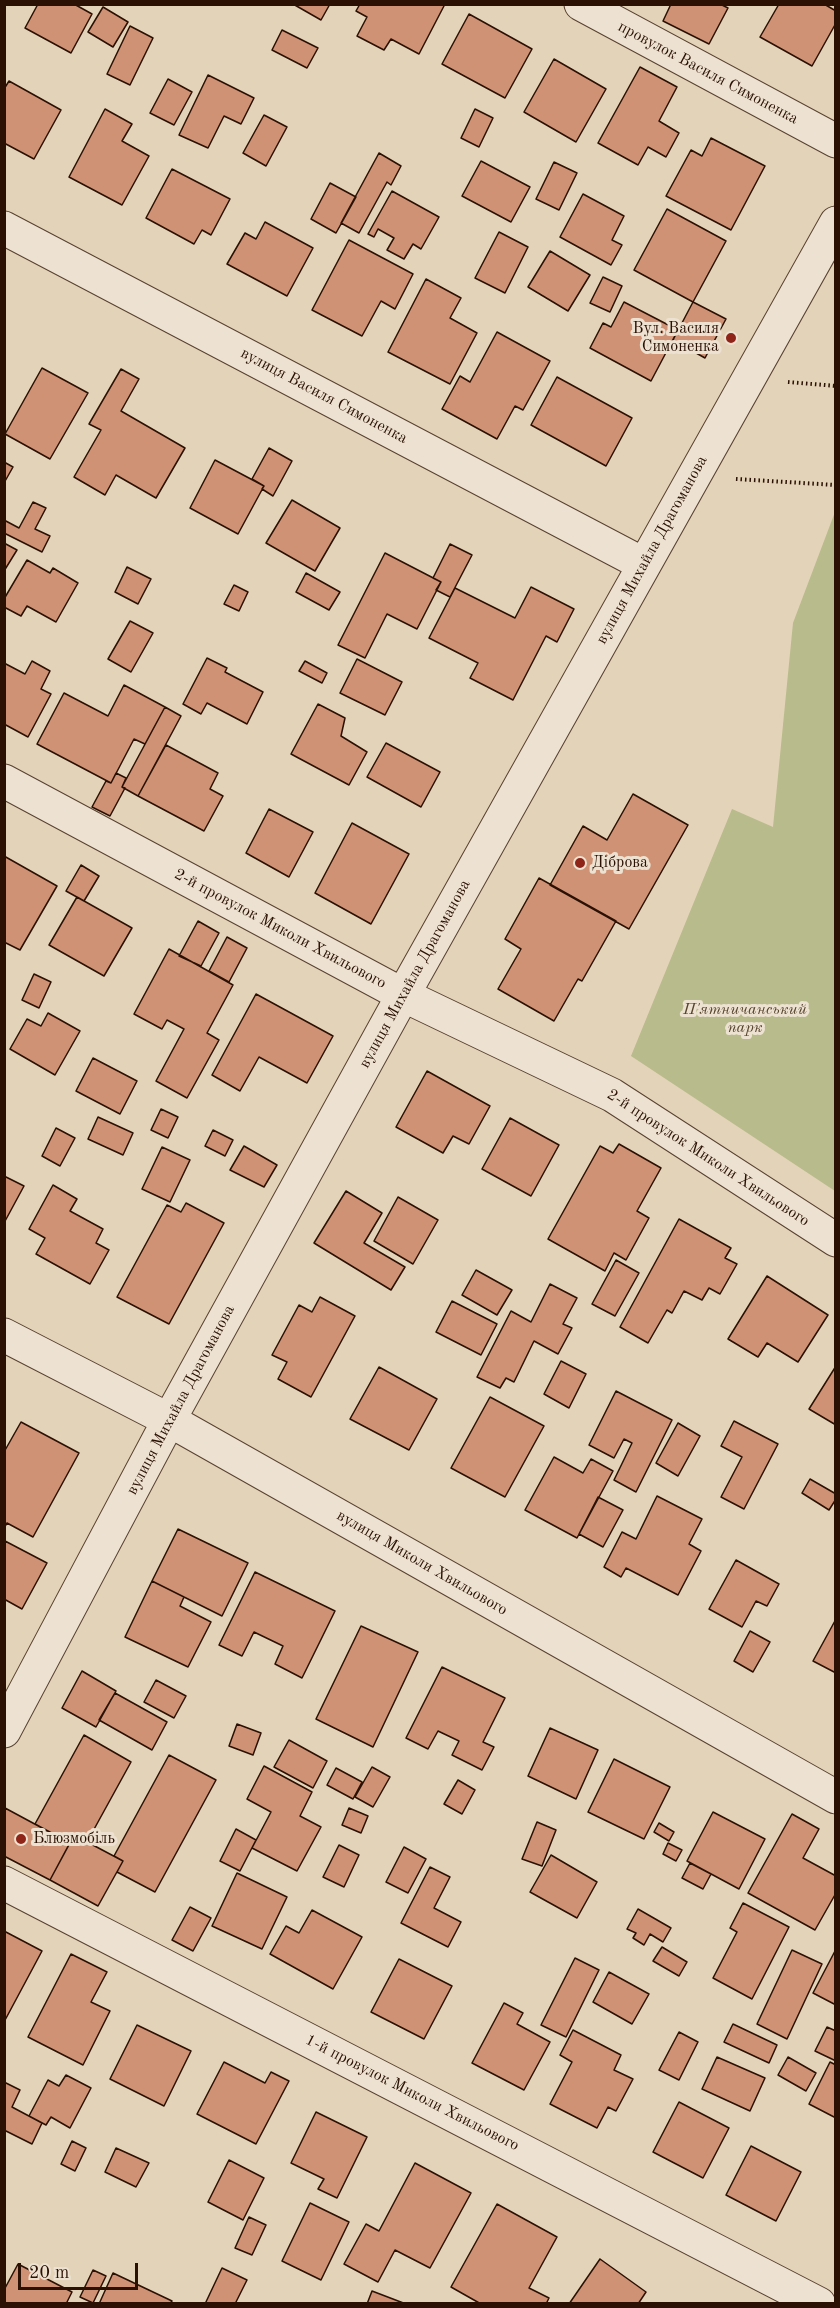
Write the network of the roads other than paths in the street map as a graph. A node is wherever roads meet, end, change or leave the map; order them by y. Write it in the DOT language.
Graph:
graph roads {
  1 [pos="581,4"];
  2 [pos="836,141"];
  3 [pos="836,223"];
  4 [pos="4,228"];
  5 [pos="643,564"];
  6 [pos="4,781"];
  7 [pos="403,995"];
  8 [pos="836,1240"];
  9 [pos="4,1335"];
  10 [pos="169,1420"];
  11 [pos="4,1731"];
  12 [pos="836,1797"];
  13 [pos="4,1883"];
  14 [pos="819,2304"];
  1 -- 2 [label="street, провулок Василя Симоненка"];
  3 -- 5 [label="street, вулиця Михайла Драгоманова"];
  4 -- 5 [label="street, вулиця Василя Симоненка"];
  5 -- 7 [label="street, вулиця Михайла Драгоманова"];
  6 -- 7 [label="street, 2-й провулок Миколи Хвильового"];
  7 -- 8 [label="street, 2-й провулок Миколи Хвильового"];
  7 -- 10 [label="street, вулиця Михайла Драгоманова"];
  9 -- 10 [label="street, вулиця Миколи Хвильового"];
  10 -- 11 [label="street, вулиця Михайла Драгоманова"];
  10 -- 12 [label="street, вулиця Миколи Хвильового"];
  13 -- 14 [label="street, 1-й провулок Миколи Хвильового"];
}
